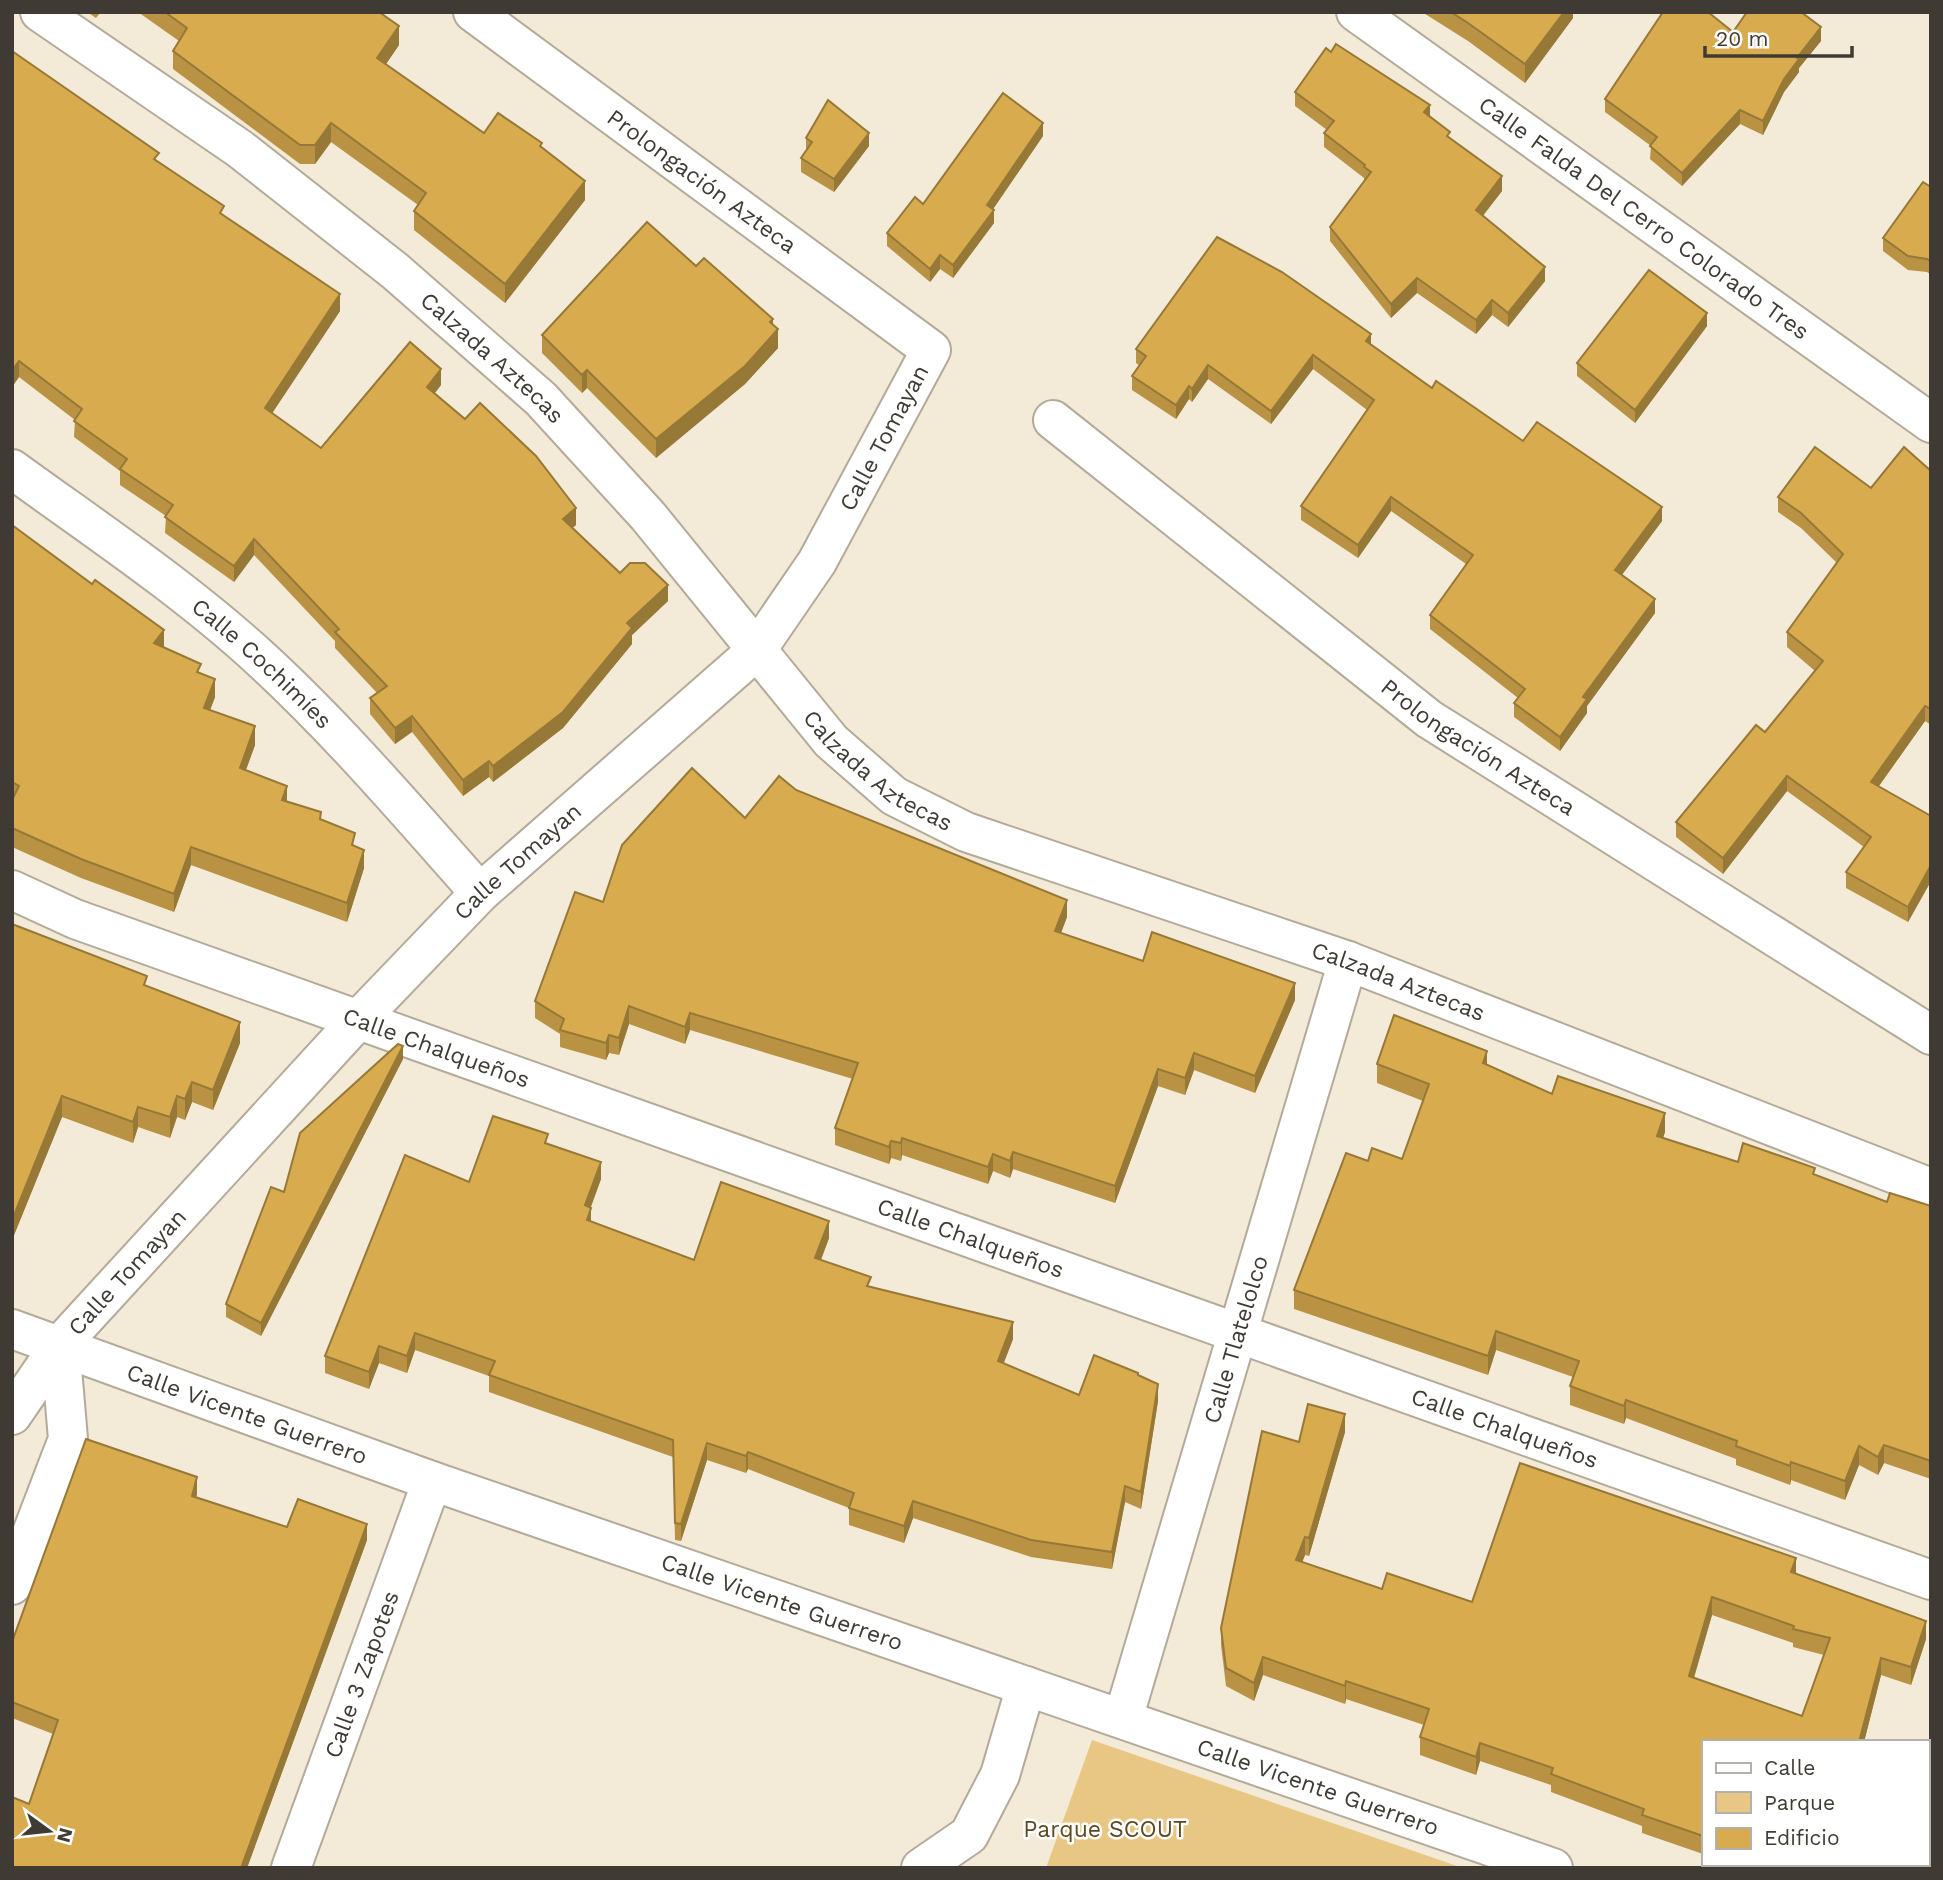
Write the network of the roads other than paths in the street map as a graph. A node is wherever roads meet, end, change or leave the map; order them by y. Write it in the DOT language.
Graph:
graph roads {
  1 [pos="40,12"];
  2 [pos="473,12"];
  3 [pos="1356,12"];
  4 [pos="931,350"];
  5 [pos="1053,420"];
  6 [pos="1931,423"];
  7 [pos="12,469"];
  8 [pos="756,651"];
  9 [pos="12,890"];
  10 [pos="480,893"];
  11 [pos="1348,961"];
  12 [pos="359,1019"];
  13 [pos="1931,1035"];
  14 [pos="1931,1188"];
  15 [pos="12,1329"];
  16 [pos="1237,1335"];
  17 [pos="60,1345"];
  18 [pos="12,1415"];
  19 [pos="432,1481"];
  20 [pos="1931,1580"];
  21 [pos="12,1584"];
  22 [pos="1026,1686"];
  23 [pos="1123,1719"];
  24 [pos="290,1868"];
  25 [pos="921,1868"];
  26 [pos="1553,1868"];
  1 -- 8 [label="street, Calzada Aztecas"];
  2 -- 4 [label="street, Prolongación Azteca"];
  3 -- 6 [label="street, Calle Falda Del Cerro Colorado Tres"];
  4 -- 8 [label="street, Calle Tomayan"];
  5 -- 13 [label="street, Prolongación Azteca"];
  7 -- 10 [label="street, Calle Cochimíes"];
  8 -- 10 [label="street, Calle Tomayan"];
  8 -- 11 [label="street, Calzada Aztecas"];
  9 -- 12 [label="street, Calle Chalqueños"];
  10 -- 12 [label="street, Calle Tomayan"];
  11 -- 14 [label="street, Calzada Aztecas"];
  11 -- 16 [label="street, Calle Tlatelolco"];
  12 -- 16 [label="street, Calle Chalqueños"];
  12 -- 17 [label="street, Calle Tomayan"];
  15 -- 17 [label="street, Calle Vicente Guerrero"];
  16 -- 20 [label="street, Calle Chalqueños"];
  16 -- 23 [label="street, Calle Tlatelolco"];
  17 -- 18 [label="street, Calle Tomayan"];
  17 -- 19 [label="street, Calle Vicente Guerrero"];
  17 -- 21 [label="street, Calle Tomayan"];
  19 -- 22 [label="street, Calle Vicente Guerrero"];
  19 -- 24 [label="street, Calle 3 Zapotes"];
  22 -- 23 [label="street, Calle Vicente Guerrero"];
  22 -- 25 [label="street"];
  23 -- 26 [label="street, Calle Vicente Guerrero"];
}
